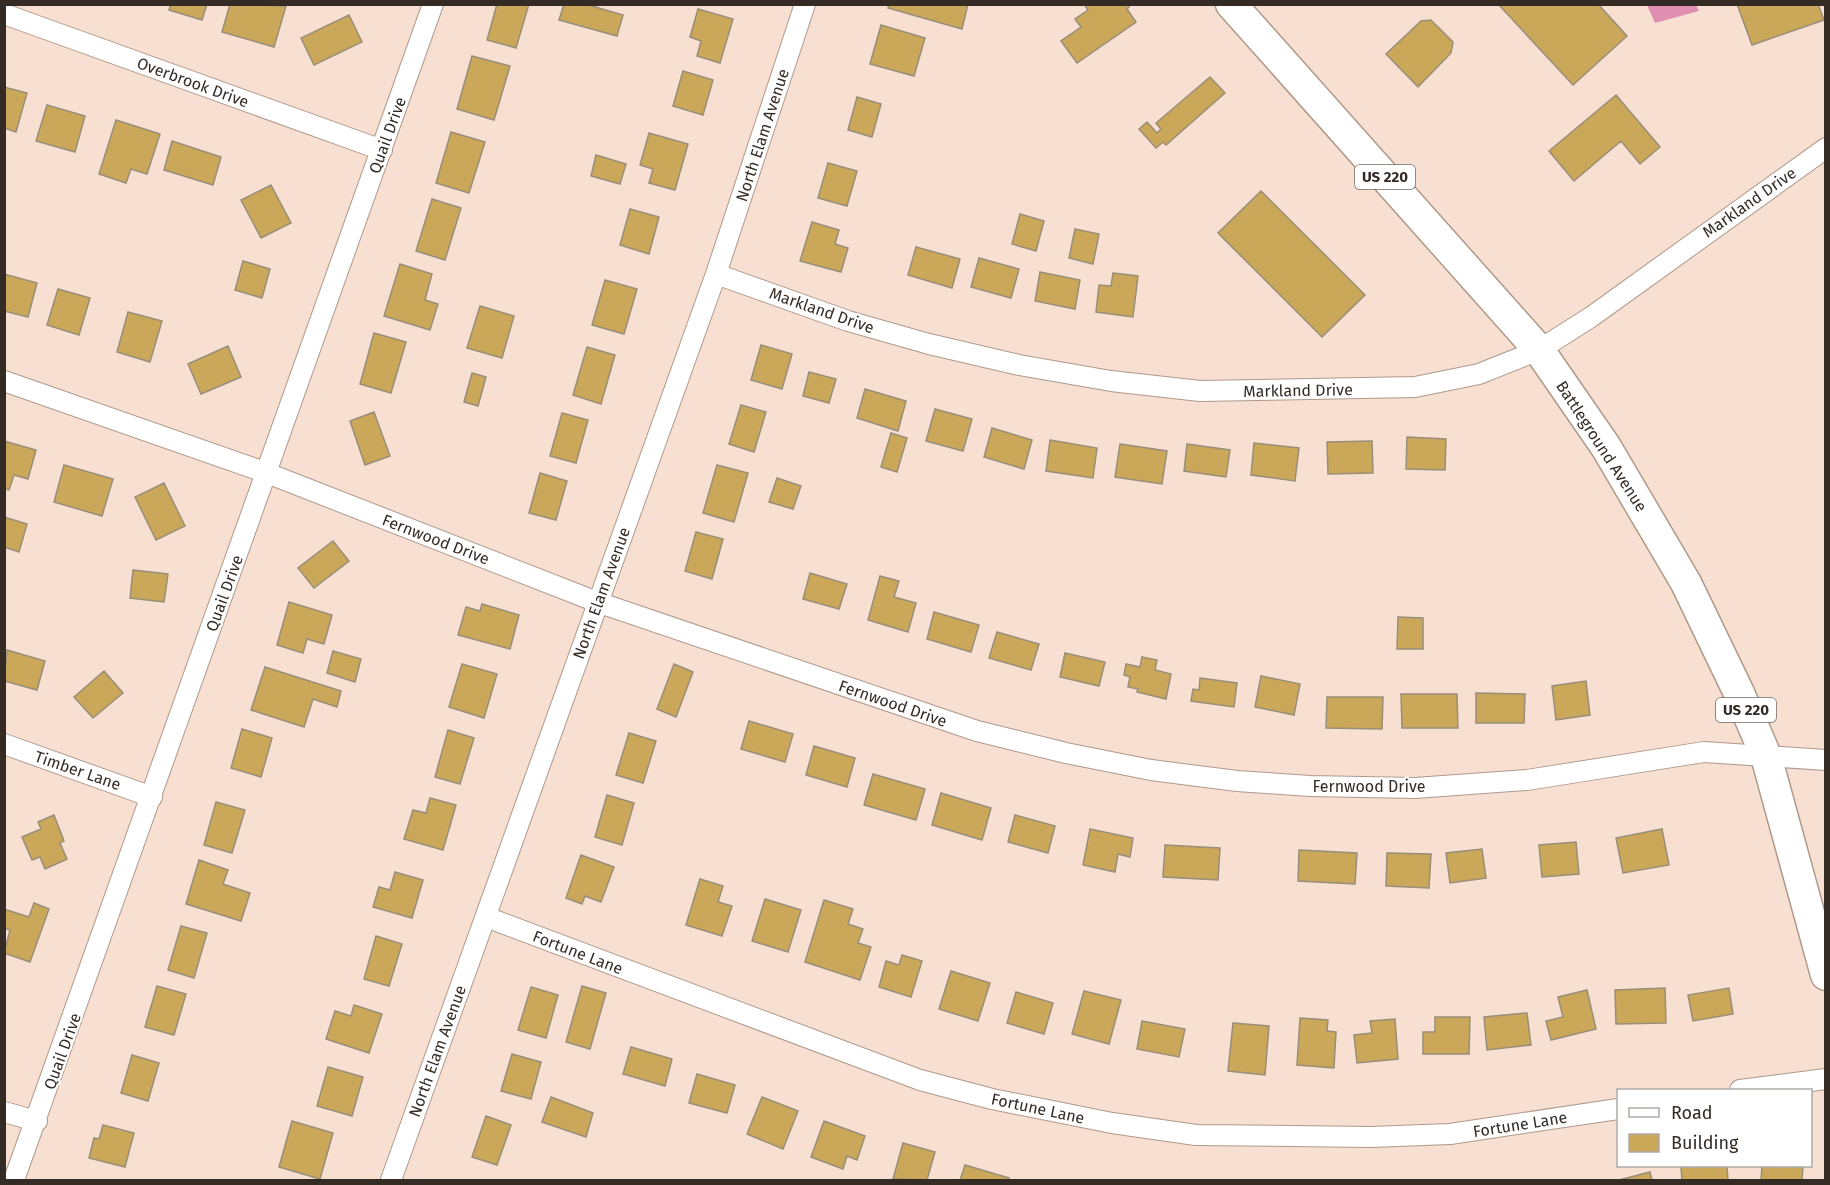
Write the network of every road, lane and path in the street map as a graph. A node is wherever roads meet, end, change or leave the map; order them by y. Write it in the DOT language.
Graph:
graph roads {
  1 [pos="434,4"];
  2 [pos="805,4"];
  3 [pos="1231,4"];
  4 [pos="4,14"];
  5 [pos="1826,148"];
  6 [pos="382,150"];
  7 [pos="716,274"];
  8 [pos="1539,350"];
  9 [pos="4,381"];
  10 [pos="267,473"];
  11 [pos="597,602"];
  12 [pos="4,744"];
  13 [pos="1766,756"];
  14 [pos="1826,760"];
  15 [pos="152,796"];
  16 [pos="486,917"];
  17 [pos="1826,975"];
  18 [pos="1826,1079"];
  19 [pos="1748,1089"];
  20 [pos="1617,1109"];
  21 [pos="4,1112"];
  22 [pos="37,1121"];
  23 [pos="14,1180"];
  24 [pos="391,1180"];
  1 -- 6 [label="street, Quail Drive"];
  2 -- 7 [label="street, North Elam Avenue"];
  3 -- 8 [label="main road, Battleground Avenue / US 220"];
  4 -- 6 [label="street, Overbrook Drive"];
  5 -- 8 [label="street, Markland Drive"];
  6 -- 10 [label="street, Quail Drive"];
  7 -- 8 [label="street, Markland Drive"];
  7 -- 11 [label="street, North Elam Avenue"];
  8 -- 13 [label="main road, Battleground Avenue / US 220"];
  9 -- 10 [label="street, Fernwood Drive"];
  10 -- 11 [label="street, Fernwood Drive"];
  10 -- 15 [label="street, Quail Drive"];
  11 -- 13 [label="street, Fernwood Drive"];
  11 -- 16 [label="street, North Elam Avenue"];
  12 -- 15 [label="street, Timber Lane"];
  13 -- 14 [label="street, Fernwood Drive"];
  13 -- 17 [label="main road, Battleground Avenue / US 220"];
  15 -- 22 [label="street, Quail Drive"];
  16 -- 20 [label="street, Fortune Lane"];
  16 -- 24 [label="street, North Elam Avenue"];
  18 -- 19 [label="street"];
  21 -- 22 [label="street"];
  22 -- 23 [label="street, Quail Drive"];
}
